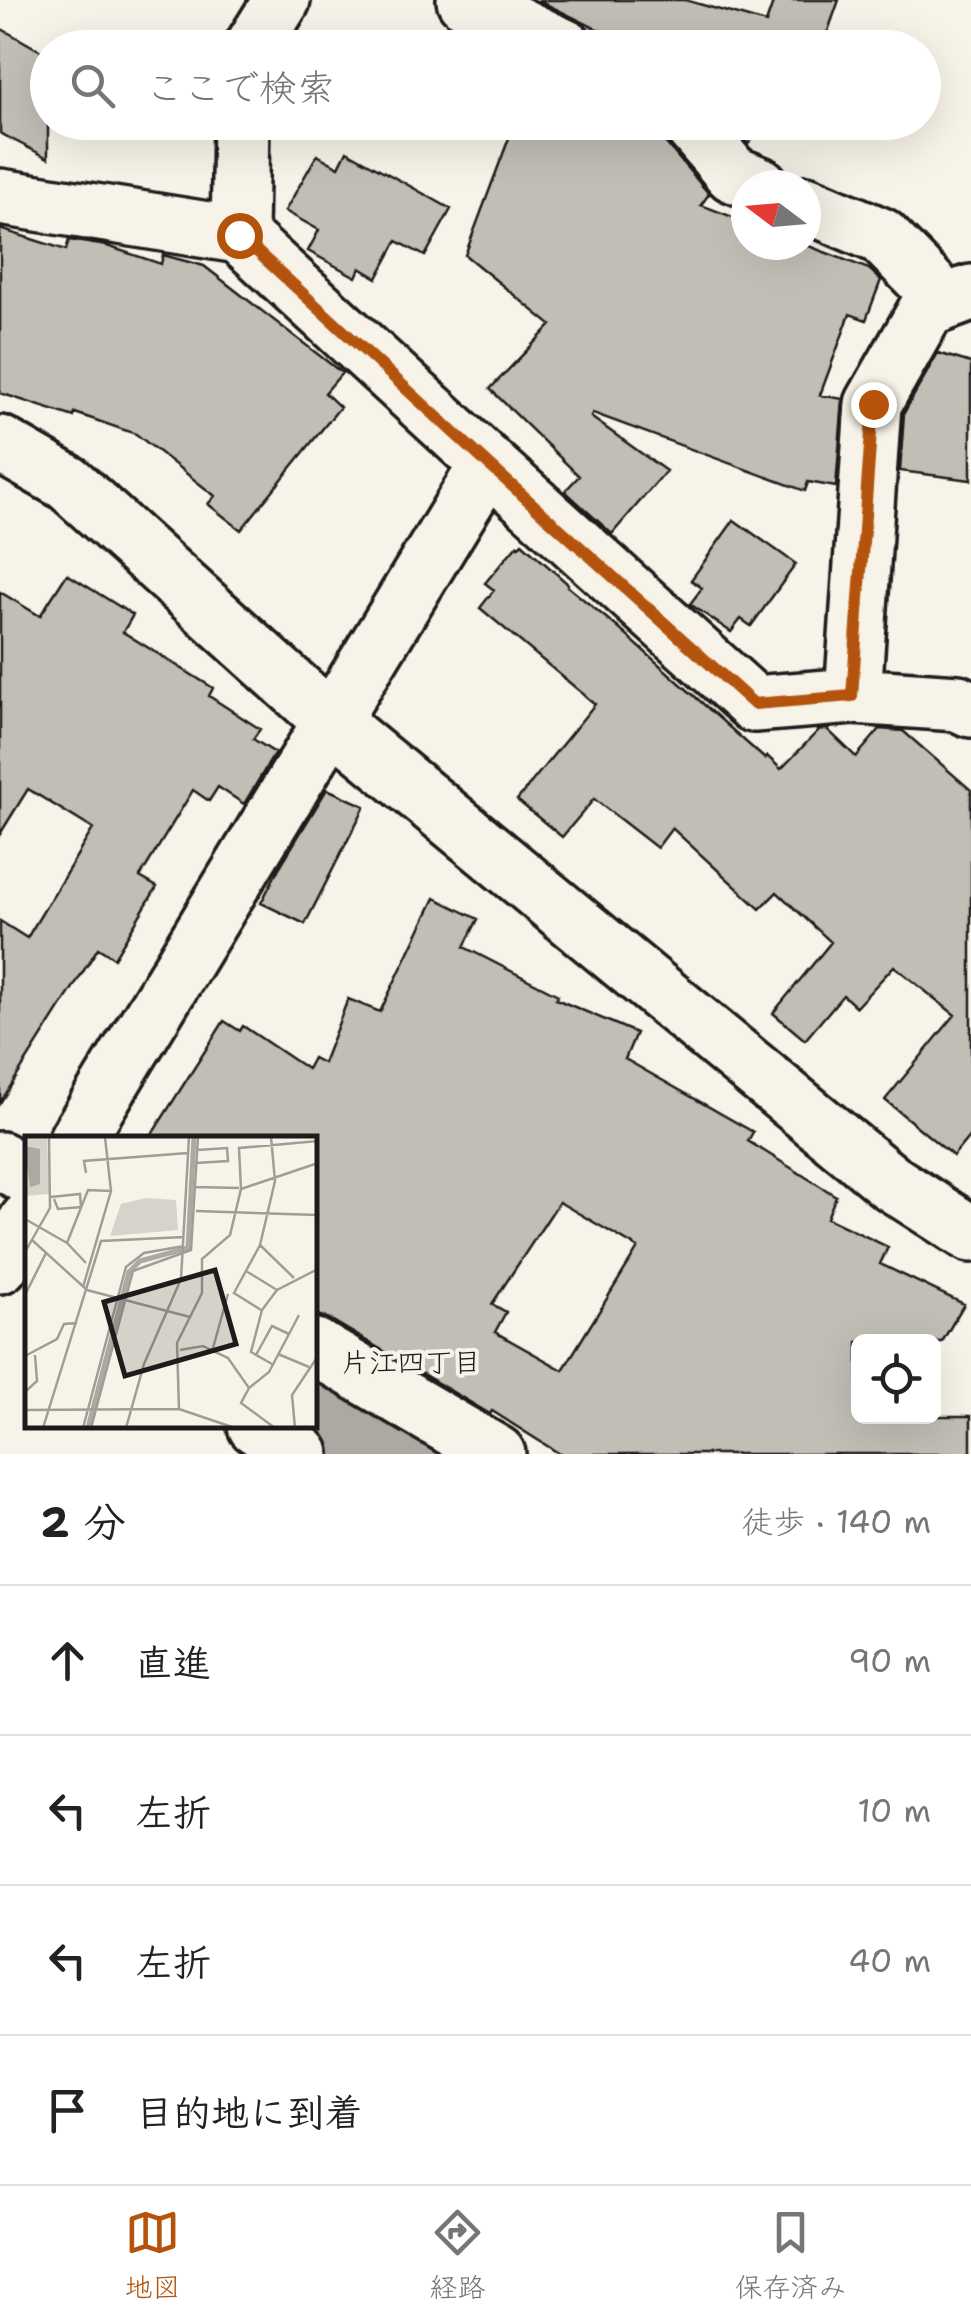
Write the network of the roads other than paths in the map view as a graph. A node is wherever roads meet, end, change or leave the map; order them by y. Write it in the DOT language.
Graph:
graph roads {
  1 [pos="282,0"];
  2 [pos="465,0"];
  3 [pos="263,30"];
  4 [pos="528,30"];
  5 [pos="241,140"];
  6 [pos="704,140"];
  7 [pos="731,172"];
  8 [pos="0,197"];
  9 [pos="821,210"];
  10 [pos="239,235"];
  11 [pos="958,297"];
  12 [pos="0,444"];
  13 [pos="488,464"];
  14 [pos="852,696"];
  15 [pos="971,709"];
  16 [pos="331,721"];
  17 [pos="79,1136"];
  18 [pos="0,1160"];
  19 [pos="25,1175"];
  20 [pos="971,1234"];
  21 [pos="318,1348"];
  22 [pos="261,1429"];
  23 [pos="301,1454"];
  24 [pos="497,1454"];
  1 -- 3 [label="street"];
  2 -- 4 [label="street"];
  5 -- 10 [label="street"];
  6 -- 7 [label="street"];
  8 -- 10 [label="street"];
  9 -- 11 [label="street"];
  10 -- 13 [label="street"];
  11 -- 14 [label="street"];
  12 -- 16 [label="street"];
  13 -- 14 [label="street"];
  13 -- 16 [label="street"];
  14 -- 15 [label="street"];
  16 -- 17 [label="street"];
  16 -- 20 [label="street"];
  18 -- 19 [label="street"];
  21 -- 24 [label="street"];
  22 -- 23 [label="street"];
}
